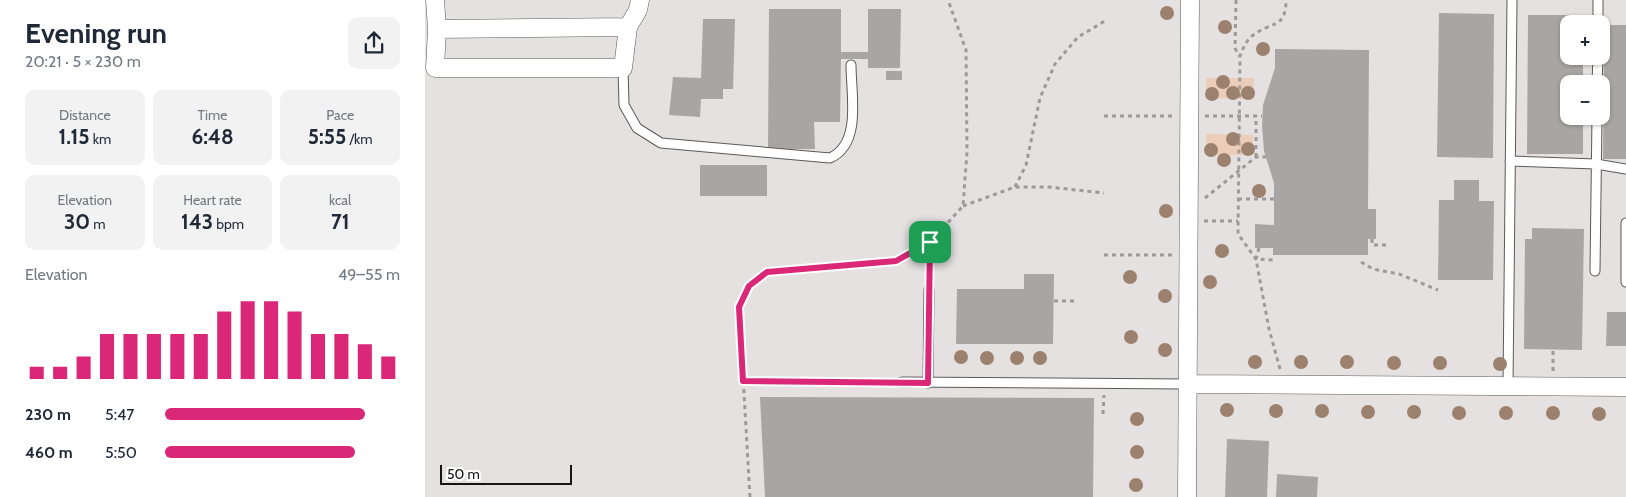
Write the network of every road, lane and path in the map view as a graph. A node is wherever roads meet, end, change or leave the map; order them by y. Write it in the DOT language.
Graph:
graph roads {
  1 [pos="435,0"];
  2 [pos="640,0"];
  3 [pos="949,0"];
  4 [pos="1190,0"];
  5 [pos="1236,0"];
  6 [pos="1286,0"];
  7 [pos="1512,0"];
  8 [pos="1598,0"];
  9 [pos="1598,15"];
  10 [pos="1105,21"];
  11 [pos="628,27"];
  12 [pos="437,29"];
  13 [pos="1240,56"];
  14 [pos="851,65"];
  15 [pos="623,68"];
  16 [pos="1104,116"];
  17 [pos="1163,116"];
  18 [pos="1189,116"];
  19 [pos="1239,116"];
  20 [pos="1256,116"];
  21 [pos="1262,116"];
  22 [pos="1597,125"];
  23 [pos="1255,157"];
  24 [pos="1266,157"];
  25 [pos="1510,161"];
  26 [pos="1596,164"];
  27 [pos="1626,169"];
  28 [pos="1239,171"];
  29 [pos="1015,187"];
  30 [pos="1104,193"];
  31 [pos="1238,199"];
  32 [pos="1274,199"];
  33 [pos="963,206"];
  34 [pos="1189,216"];
  35 [pos="1238,221"];
  36 [pos="1626,223"];
  37 [pos="1372,239"];
  38 [pos="930,242"];
  39 [pos="1389,245"];
  40 [pos="1259,248"];
  41 [pos="1104,255"];
  42 [pos="1162,255"];
  43 [pos="1256,259"];
  44 [pos="1273,260"];
  45 [pos="1361,262"];
  46 [pos="1595,272"];
  47 [pos="1626,282"];
  48 [pos="929,290"];
  49 [pos="1438,290"];
  50 [pos="1054,301"];
  51 [pos="1076,301"];
  52 [pos="743,381"];
  53 [pos="902,382"];
  54 [pos="928,383"];
  55 [pos="1104,384"];
  56 [pos="1188,384"];
  57 [pos="1280,384"];
  58 [pos="1508,386"];
  59 [pos="1626,387"];
  60 [pos="1103,414"];
  61 [pos="750,497"];
  62 [pos="1187,497"];
  1 -- 12 [label="street"];
  2 -- 11 [label="street"];
  3 -- 33 [label="path"];
  4 -- 18 [label="street"];
  5 -- 13 [label="path"];
  6 -- 13 [label="path"];
  7 -- 25 [label="lane"];
  8 -- 9 [label="lane"];
  10 -- 29 [label="path"];
  11 -- 12 [label="street"];
  11 -- 15 [label="street"];
  12 -- 15 [label="street"];
  13 -- 19 [label="path"];
  14 -- 15 [label="lane"];
  16 -- 17 [label="path"];
  18 -- 19 [label="path"];
  18 -- 34 [label="street"];
  19 -- 20 [label="path"];
  19 -- 28 [label="path"];
  20 -- 21 [label="path"];
  20 -- 23 [label="path"];
  22 -- 26 [label="lane"];
  23 -- 24 [label="path"];
  23 -- 28 [label="path"];
  25 -- 26 [label="lane"];
  25 -- 58 [label="lane"];
  26 -- 27 [label="lane"];
  26 -- 46 [label="lane"];
  28 -- 31 [label="path"];
  28 -- 34 [label="path"];
  29 -- 30 [label="path"];
  29 -- 33 [label="path"];
  31 -- 32 [label="path"];
  31 -- 35 [label="path"];
  33 -- 38 [label="path"];
  34 -- 35 [label="path"];
  34 -- 56 [label="street"];
  35 -- 43 [label="path"];
  36 -- 47 [label="lane"];
  37 -- 39 [label="path"];
  38 -- 48 [label="path"];
  38 -- 52 [label="path"];
  40 -- 43 [label="path"];
  41 -- 42 [label="path"];
  43 -- 44 [label="path"];
  43 -- 57 [label="path"];
  45 -- 49 [label="path"];
  48 -- 54 [label="lane"];
  50 -- 51 [label="path"];
  52 -- 53 [label="path"];
  52 -- 61 [label="path"];
  53 -- 54 [label="lane"];
  54 -- 55 [label="lane"];
  55 -- 56 [label="lane"];
  55 -- 60 [label="path"];
  56 -- 57 [label="street"];
  56 -- 62 [label="street"];
  57 -- 58 [label="street"];
  58 -- 59 [label="street"];
}
